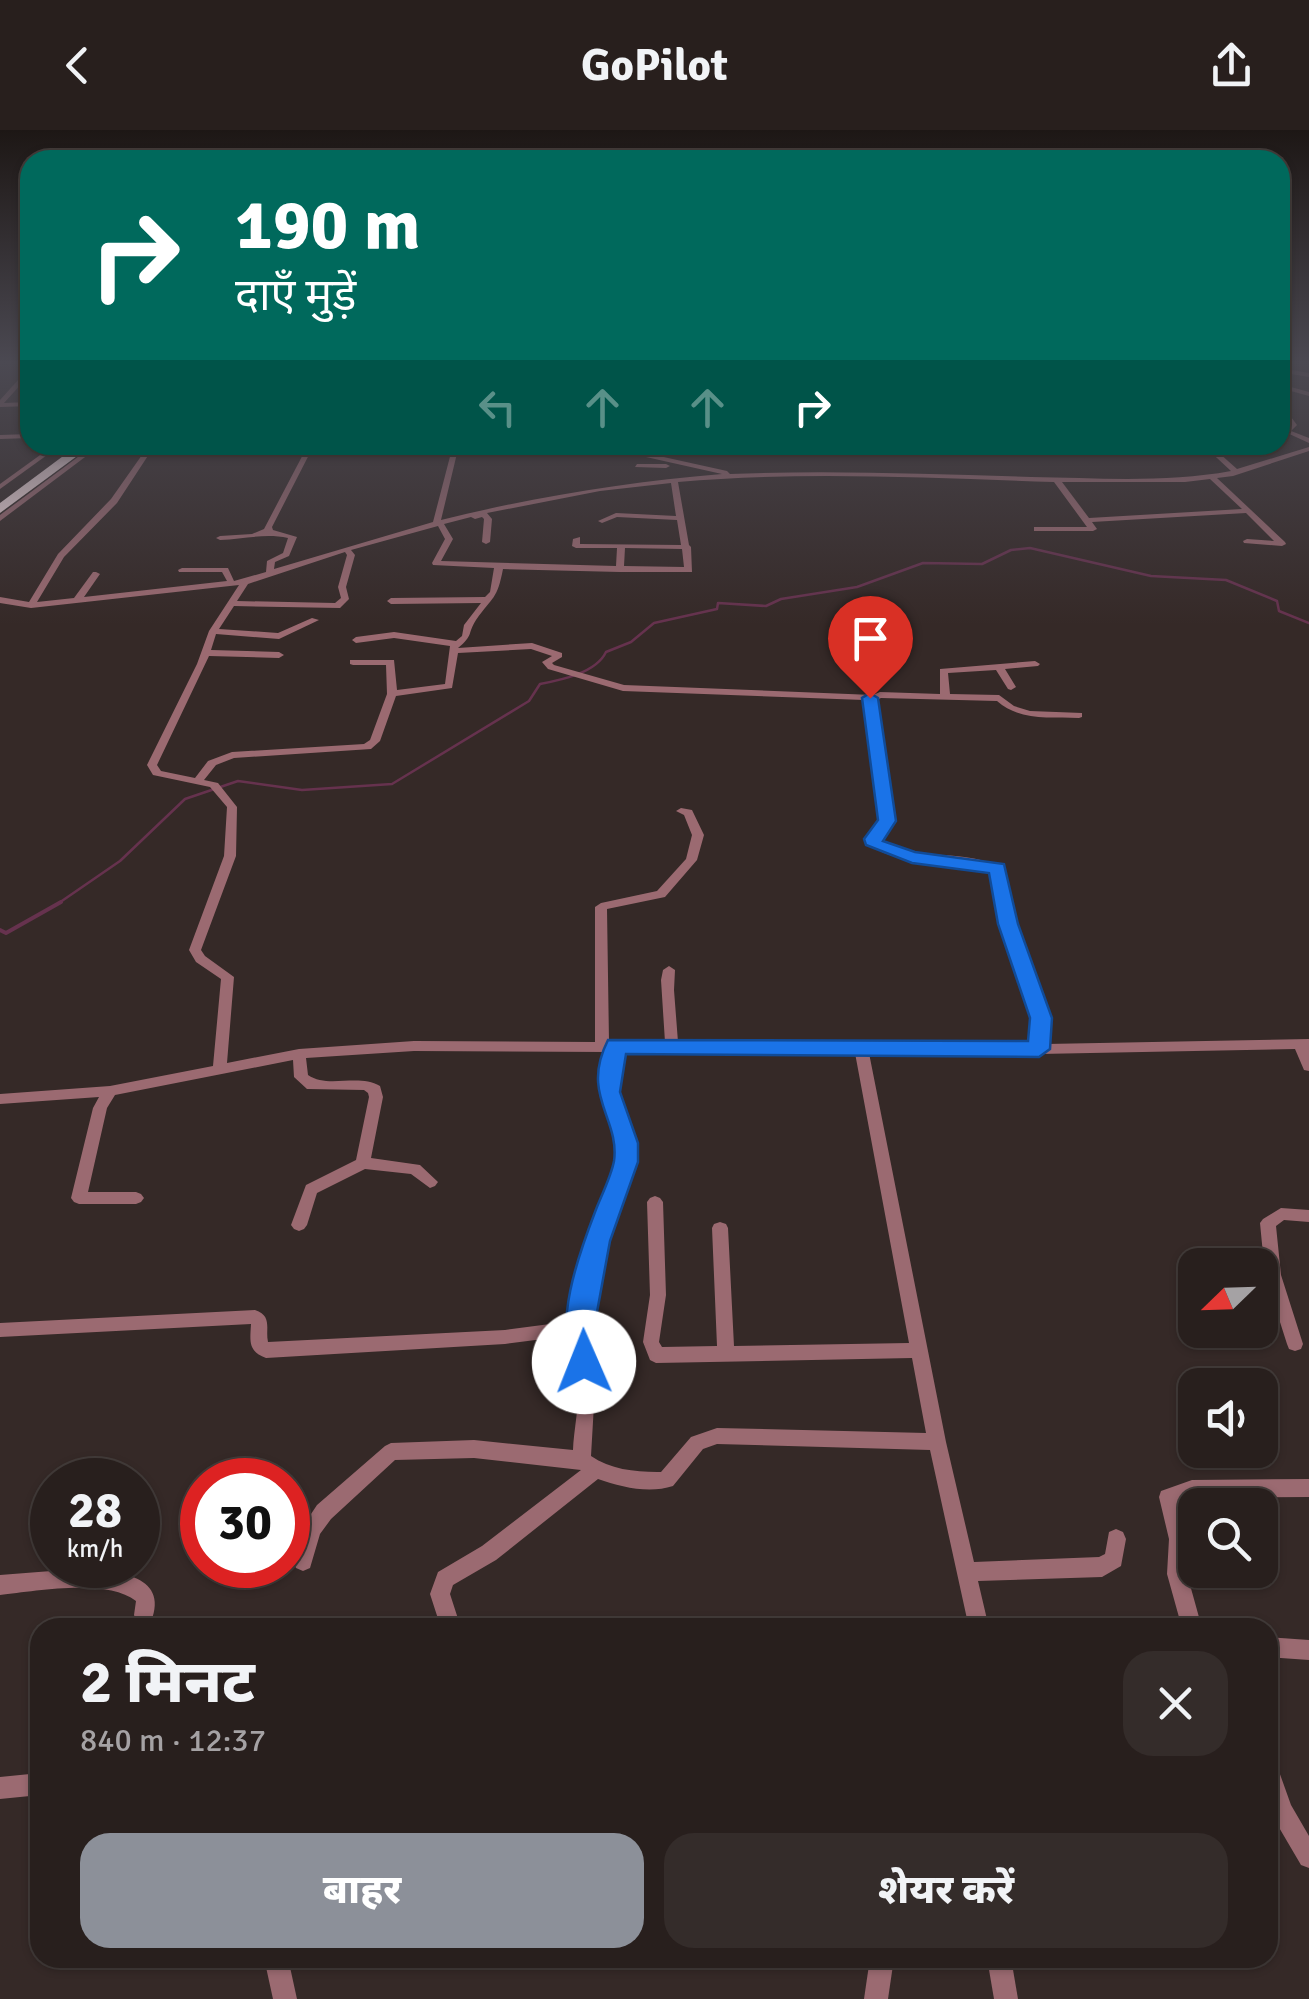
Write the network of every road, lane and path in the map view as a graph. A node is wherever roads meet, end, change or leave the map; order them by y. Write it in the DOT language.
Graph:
graph roads {
  1 [pos="1305,451"];
  2 [pos="30,455"];
  3 [pos="44,455"];
  4 [pos="58,455"];
  5 [pos="73,455"];
  6 [pos="85,455"];
  7 [pos="145,455"];
  8 [pos="306,455"];
  9 [pos="454,455"];
  10 [pos="647,455"];
  11 [pos="1217,455"];
  12 [pos="14,464"];
  13 [pos="636,466"];
  14 [pos="696,466"];
  15 [pos="1236,472"];
  16 [pos="737,476"];
  17 [pos="1212,478"];
  18 [pos="1056,480"];
  19 [pos="674,482"];
  20 [pos="0,487"];
  21 [pos="0,497"];
  22 [pos="0,509"];
  23 [pos="1248,511"];
  24 [pos="658,518"];
  25 [pos="680,518"];
  26 [pos="0,520"];
  27 [pos="602,520"];
  28 [pos="1088,520"];
  29 [pos="439,524"];
  30 [pos="1037,529"];
  31 [pos="268,530"];
  32 [pos="644,536"];
  33 [pos="220,538"];
  34 [pos="577,539"];
  35 [pos="1247,540"];
  36 [pos="486,542"];
  37 [pos="621,546"];
  38 [pos="687,547"];
  39 [pos="348,551"];
  40 [pos="499,566"];
  41 [pos="182,570"];
  42 [pos="620,570"];
  43 [pos="96,574"];
  44 [pos="270,574"];
  45 [pos="230,582"];
  46 [pos="244,582"];
  47 [pos="0,600"];
  48 [pos="77,600"];
  49 [pos="489,600"];
  50 [pos="391,601"];
  51 [pos="230,603"];
  52 [pos="31,605"];
  53 [pos="315,620"];
  54 [pos="213,631"];
  55 [pos="356,640"];
  56 [pos="455,647"];
  57 [pos="206,652"];
  58 [pos="278,655"];
  59 [pos="353,662"];
  60 [pos="1036,664"];
  61 [pos="1000,668"];
  62 [pos="1010,686"];
  63 [pos="392,694"];
  64 [pos="946,696"];
  65 [pos="871,697"];
  66 [pos="1079,715"];
  67 [pos="199,779"];
  68 [pos="681,811"];
  69 [pos="669,970"];
  70 [pos="1304,1044"];
  71 [pos="609,1046"];
  72 [pos="860,1047"];
  73 [pos="671,1048"];
  74 [pos="1039,1049"];
  75 [pos="298,1054"];
  76 [pos="1309,1066"];
  77 [pos="219,1072"];
  78 [pos="110,1090"];
  79 [pos="0,1099"];
  80 [pos="364,1163"];
  81 [pos="430,1182"];
  82 [pos="136,1198"];
  83 [pos="655,1202"];
  84 [pos="1309,1216"];
  85 [pos="299,1224"];
  86 [pos="720,1228"];
  87 [pos="0,1330"];
  88 [pos="579,1334"];
  89 [pos="1295,1344"];
  90 [pos="920,1350"];
  91 [pos="726,1355"];
  92 [pos="936,1442"];
  93 [pos="589,1465"];
  94 [pos="1309,1488"];
  95 [pos="310,1538"];
  96 [pos="1116,1539"];
  97 [pos="967,1572"];
  98 [pos="0,1585"];
  99 [pos="144,1614"];
  100 [pos="448,1618"];
  101 [pos="977,1618"];
  102 [pos="1189,1618"];
  103 [pos="1278,1648"];
  104 [pos="1309,1650"];
  105 [pos="30,1785"];
  106 [pos="0,1788"];
  107 [pos="1278,1800"];
  108 [pos="1309,1857"];
  109 [pos="278,1968"];
  110 [pos="881,1968"];
  111 [pos="1000,1968"];
  112 [pos="284,1999"];
  113 [pos="876,1999"];
  114 [pos="1006,1999"];
  1 -- 15 [label="street"];
  2 -- 12 [label="street"];
  3 -- 20 [label="street"];
  4 -- 21 [label="highway"];
  5 -- 22 [label="highway"];
  6 -- 26 [label="street"];
  7 -- 52 [label="street"];
  8 -- 31 [label="street"];
  9 -- 29 [label="street"];
  10 -- 14 [label="street"];
  11 -- 15 [label="street"];
  13 -- 14 [label="street"];
  14 -- 16 [label="street"];
  15 -- 17 [label="street"];
  16 -- 18 [label="street"];
  16 -- 19 [label="street"];
  17 -- 18 [label="street"];
  17 -- 23 [label="street"];
  18 -- 28 [label="street"];
  19 -- 25 [label="street"];
  19 -- 29 [label="street"];
  23 -- 28 [label="street"];
  23 -- 35 [label="street"];
  24 -- 25 [label="street"];
  24 -- 27 [label="street"];
  24 -- 32 [label="street"];
  25 -- 38 [label="street"];
  28 -- 30 [label="street"];
  29 -- 36 [label="street"];
  29 -- 39 [label="street"];
  29 -- 40 [label="street"];
  31 -- 33 [label="street"];
  31 -- 44 [label="street"];
  32 -- 37 [label="street"];
  32 -- 38 [label="street"];
  34 -- 37 [label="street"];
  37 -- 42 [label="street"];
  38 -- 42 [label="street"];
  39 -- 44 [label="street"];
  39 -- 51 [label="street"];
  40 -- 42 [label="street"];
  40 -- 49 [label="street"];
  41 -- 45 [label="street"];
  43 -- 48 [label="street"];
  44 -- 46 [label="street"];
  45 -- 46 [label="street"];
  45 -- 48 [label="street"];
  46 -- 51 [label="street"];
  47 -- 52 [label="street"];
  48 -- 52 [label="street"];
  49 -- 50 [label="street"];
  49 -- 56 [label="street"];
  51 -- 54 [label="street"];
  53 -- 54 [label="street"];
  54 -- 57 [label="street"];
  55 -- 56 [label="street"];
  56 -- 63 [label="street"];
  56 -- 65 [label="street"];
  57 -- 58 [label="street"];
  57 -- 67 [label="street"];
  59 -- 63 [label="street"];
  60 -- 61 [label="street"];
  61 -- 62 [label="street"];
  61 -- 64 [label="street"];
  63 -- 67 [label="street"];
  64 -- 65 [label="street"];
  64 -- 66 [label="street"];
  65 -- 74 [label="street"];
  67 -- 77 [label="street"];
  68 -- 71 [label="street"];
  69 -- 73 [label="street"];
  70 -- 74 [label="street"];
  70 -- 76 [label="street"];
  71 -- 73 [label="street"];
  71 -- 75 [label="street"];
  71 -- 88 [label="street"];
  72 -- 73 [label="street"];
  72 -- 74 [label="street"];
  72 -- 90 [label="street"];
  75 -- 77 [label="street"];
  75 -- 80 [label="street"];
  77 -- 78 [label="street"];
  78 -- 79 [label="street"];
  78 -- 82 [label="street"];
  80 -- 81 [label="street"];
  80 -- 85 [label="street"];
  83 -- 91 [label="street"];
  84 -- 89 [label="street"];
  86 -- 91 [label="street"];
  87 -- 88 [label="street"];
  88 -- 93 [label="street"];
  90 -- 91 [label="street"];
  90 -- 92 [label="street"];
  92 -- 93 [label="street"];
  92 -- 97 [label="street"];
  93 -- 95 [label="street"];
  93 -- 100 [label="street"];
  94 -- 102 [label="street"];
  96 -- 97 [label="street"];
  97 -- 101 [label="street"];
  98 -- 99 [label="street"];
  103 -- 104 [label="street"];
  105 -- 106 [label="street"];
  107 -- 108 [label="street"];
  109 -- 112 [label="street"];
  110 -- 113 [label="street"];
  111 -- 114 [label="street"];
}
